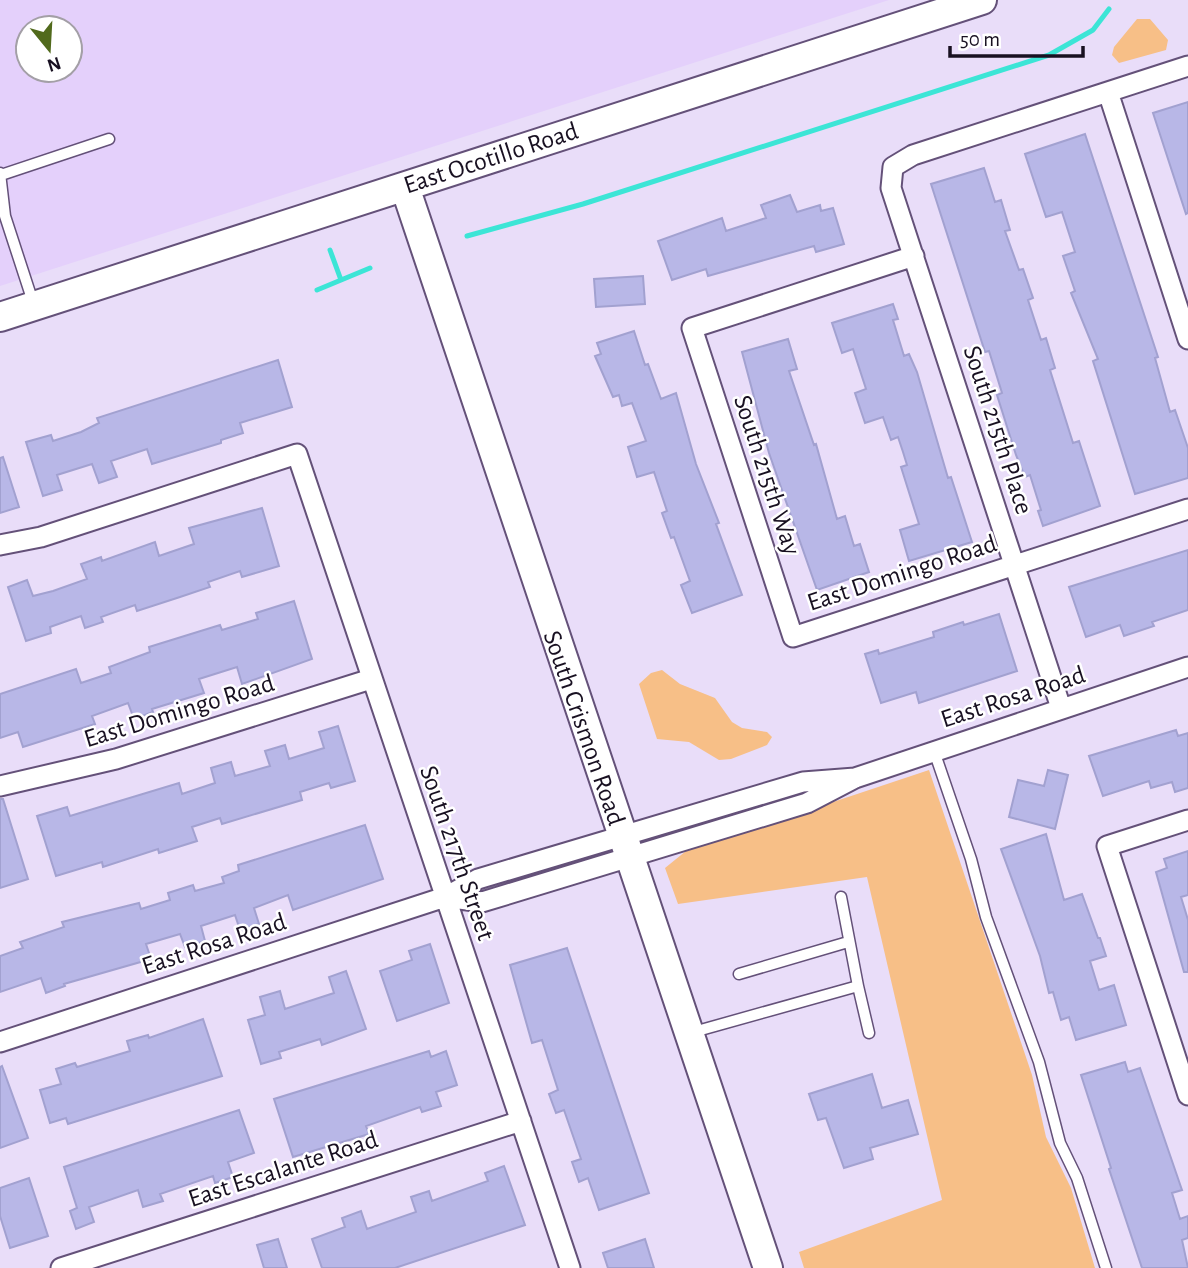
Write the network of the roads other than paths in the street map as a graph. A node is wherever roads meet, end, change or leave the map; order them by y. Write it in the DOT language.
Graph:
graph roads {
  1 [pos="982,0"];
  2 [pos="1188,66"];
  3 [pos="1108,92"];
  4 [pos="109,139"];
  5 [pos="0,174"];
  6 [pos="405,187"];
  7 [pos="3,217"];
  8 [pos="914,256"];
  9 [pos="35,306"];
  10 [pos="0,317"];
  11 [pos="1188,339"];
  12 [pos="1188,509"];
  13 [pos="0,545"];
  14 [pos="1014,564"];
  15 [pos="793,637"];
  16 [pos="1188,667"];
  17 [pos="371,679"];
  18 [pos="1061,708"];
  19 [pos="934,751"];
  20 [pos="0,786"];
  21 [pos="1188,820"];
  22 [pos="624,846"];
  23 [pos="445,897"];
  24 [pos="841,897"];
  25 [pos="848,942"];
  26 [pos="739,974"];
  27 [pos="858,986"];
  28 [pos="869,1033"];
  29 [pos="687,1034"];
  30 [pos="0,1042"];
  31 [pos="1188,1095"];
  32 [pos="521,1121"];
  33 [pos="61,1268"];
  34 [pos="570,1268"];
  35 [pos="768,1268"];
  36 [pos="1106,1268"];
  1 -- 6 [label="street, East Ocotillo Road"];
  2 -- 3 [label="street"];
  3 -- 8 [label="street, South 215th Place"];
  3 -- 11 [label="street"];
  4 -- 5 [label="lane"];
  5 -- 7 [label="lane"];
  6 -- 9 [label="street, East Ocotillo Road"];
  6 -- 22 [label="street, South Crismon Road"];
  7 -- 9 [label="lane"];
  8 -- 14 [label="street, South 215th Place"];
  8 -- 15 [label="street, South 215th Way"];
  9 -- 10 [label="street, East Ocotillo Road"];
  12 -- 14 [label="street, East Domingo Road"];
  13 -- 17 [label="street, South 217th Street"];
  14 -- 15 [label="street, East Domingo Road"];
  14 -- 18 [label="street, South 215th Place"];
  16 -- 18 [label="street, East Rosa Road"];
  17 -- 20 [label="street, East Domingo Road"];
  17 -- 23 [label="street, South 217th Street"];
  18 -- 19 [label="street, East Rosa Road"];
  19 -- 22 [label="street, East Rosa Road"];
  19 -- 36 [label="lane"];
  21 -- 31 [label="street"];
  22 -- 23 [label="street, East Rosa Road"];
  22 -- 29 [label="street, South Crismon Road"];
  23 -- 30 [label="street, East Rosa Road"];
  23 -- 32 [label="street, South 217th Street"];
  24 -- 25 [label="lane"];
  25 -- 26 [label="lane"];
  25 -- 27 [label="lane"];
  27 -- 28 [label="lane"];
  27 -- 29 [label="lane"];
  29 -- 35 [label="street, South Crismon Road"];
  32 -- 33 [label="street, East Escalante Road"];
  32 -- 34 [label="street, South 217th Street"];
}
